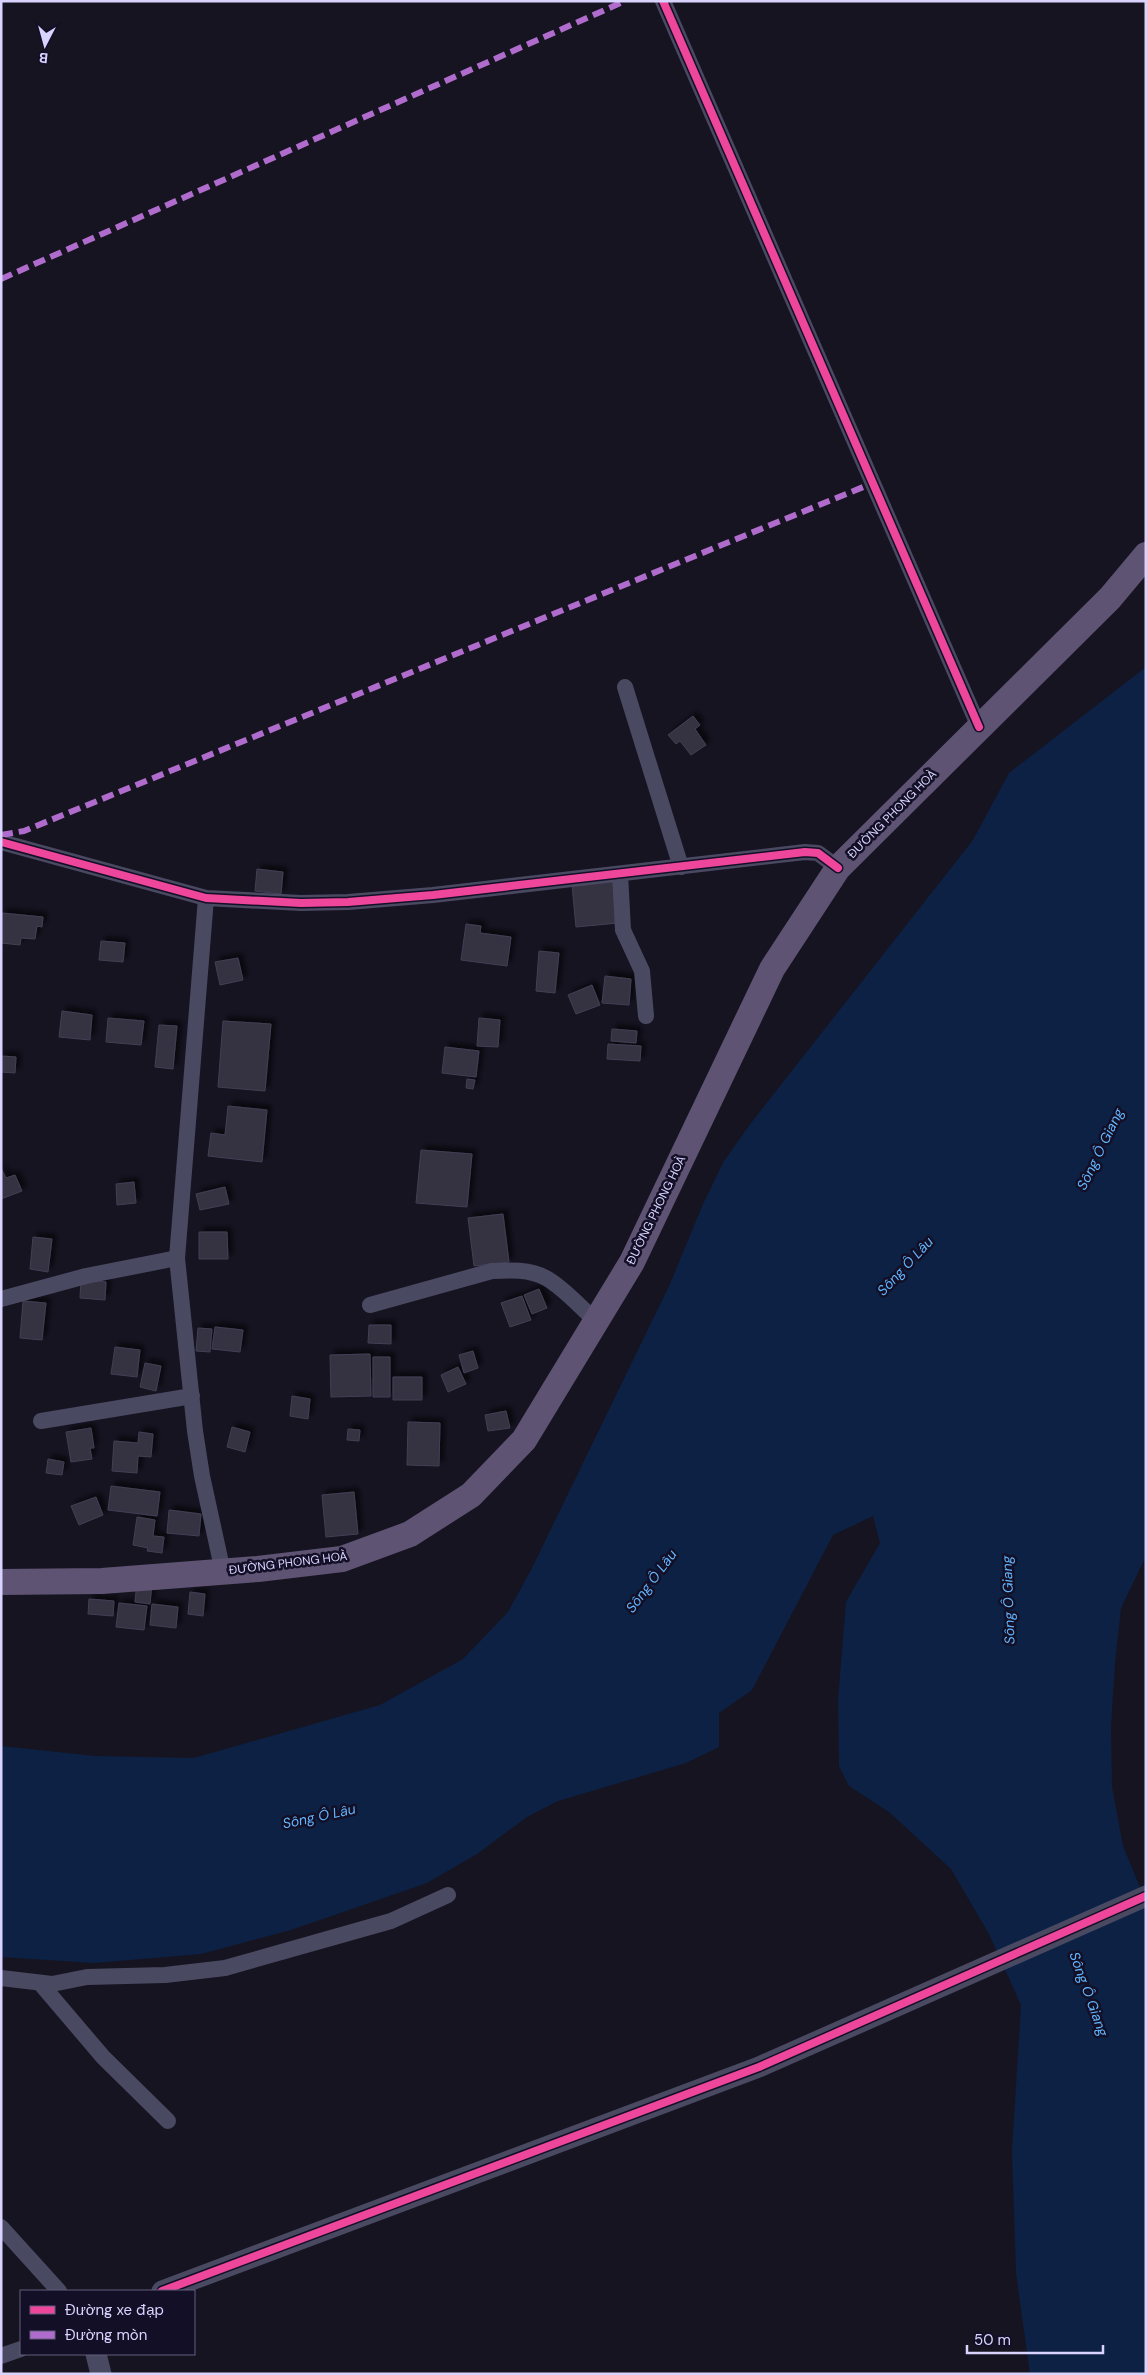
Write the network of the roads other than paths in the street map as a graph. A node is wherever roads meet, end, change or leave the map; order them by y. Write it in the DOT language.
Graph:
graph roads {
  1 [pos="663,1"];
  2 [pos="1146,555"];
  3 [pos="625,687"];
  4 [pos="979,728"];
  5 [pos="1,842"];
  6 [pos="682,867"];
  7 [pos="838,868"];
  8 [pos="620,874"];
  9 [pos="206,898"];
  10 [pos="646,1016"];
  11 [pos="177,1258"];
  12 [pos="1,1299"];
  13 [pos="370,1305"];
  14 [pos="596,1321"];
  15 [pos="192,1396"];
  16 [pos="41,1421"];
  17 [pos="223,1572"];
  18 [pos="1,1582"];
  19 [pos="448,1895"];
  20 [pos="1146,1896"];
  21 [pos="1,1978"];
  22 [pos="40,1984"];
  23 [pos="168,2121"];
  24 [pos="1,2227"];
  25 [pos="58,2290"];
  26 [pos="165,2290"];
  27 [pos="20,2349"];
  28 [pos="96,2355"];
  29 [pos="1,2356"];
  30 [pos="102,2374"];
  1 -- 4 [label="street"];
  2 -- 4 [label="main road, ĐƯỜNG PHONG HOÀ"];
  3 -- 6 [label="street"];
  4 -- 7 [label="main road, ĐƯỜNG PHONG HOÀ"];
  5 -- 9 [label="street"];
  6 -- 7 [label="street"];
  6 -- 8 [label="street"];
  7 -- 14 [label="main road, ĐƯỜNG PHONG HOÀ"];
  8 -- 9 [label="street"];
  8 -- 10 [label="street"];
  9 -- 11 [label="street"];
  11 -- 12 [label="street"];
  11 -- 15 [label="street"];
  13 -- 14 [label="street"];
  14 -- 17 [label="main road, ĐƯỜNG PHONG HOÀ"];
  15 -- 16 [label="street"];
  15 -- 17 [label="street"];
  17 -- 18 [label="main road, ĐƯỜNG PHONG HOÀ"];
  19 -- 22 [label="street"];
  20 -- 26 [label="street"];
  21 -- 22 [label="street"];
  22 -- 23 [label="street"];
  24 -- 25 [label="street"];
  27 -- 29 [label="street"];
  28 -- 30 [label="street"];
}
